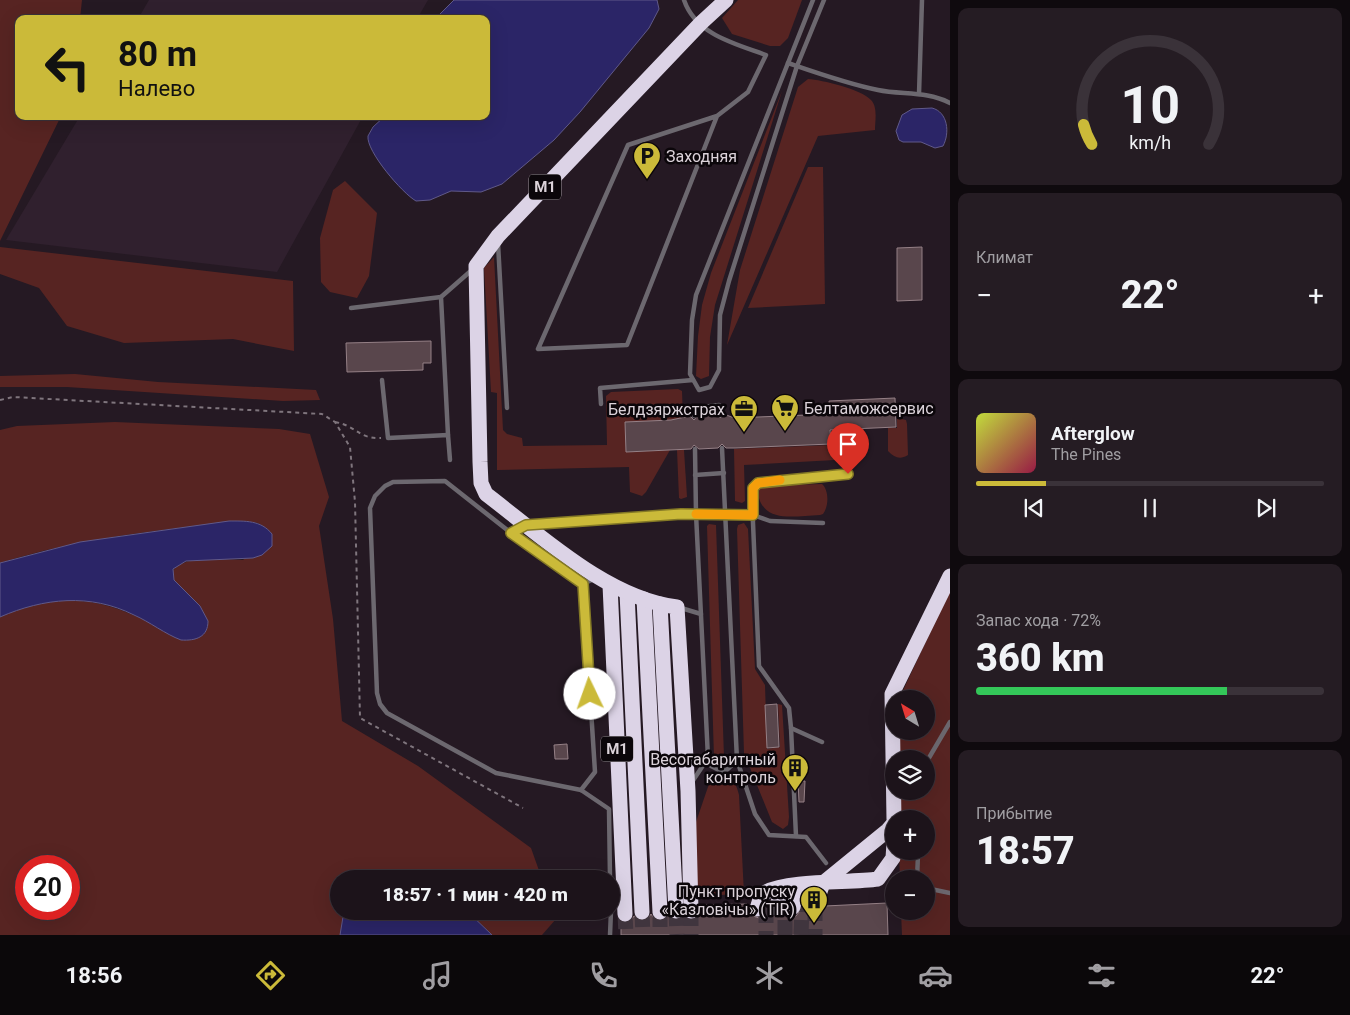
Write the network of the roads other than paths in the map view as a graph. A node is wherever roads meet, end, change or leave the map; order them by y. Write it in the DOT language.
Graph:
graph roads {
  1 [pos="684,0"];
  2 [pos="726,0"];
  3 [pos="813,0"];
  4 [pos="824,0"];
  5 [pos="922,0"];
  6 [pos="701,24"];
  7 [pos="788,63"];
  8 [pos="798,66"];
  9 [pos="919,94"];
  10 [pos="950,104"];
  11 [pos="717,116"];
  12 [pos="498,236"];
  13 [pos="476,266"];
  14 [pos="441,297"];
  15 [pos="351,308"];
  16 [pos="382,380"];
  17 [pos="693,380"];
  18 [pos="601,404"];
  19 [pos="507,408"];
  20 [pos="720,414"];
  21 [pos="694,416"];
  22 [pos="448,435"];
  23 [pos="722,448"];
  24 [pos="695,449"];
  25 [pos="450,460"];
  26 [pos="724,473"];
  27 [pos="695,474"];
  28 [pos="848,474"];
  29 [pos="696,514"];
  30 [pos="753,515"];
  31 [pos="727,516"];
  32 [pos="823,522"];
  33 [pos="526,525"];
  34 [pos="511,533"];
  35 [pos="950,576"];
  36 [pos="583,584"];
  37 [pos="640,596"];
  38 [pos="701,614"];
  39 [pos="950,722"];
  40 [pos="791,728"];
  41 [pos="822,742"];
  42 [pos="934,750"];
  43 [pos="708,758"];
  44 [pos="737,760"];
  45 [pos="581,790"];
  46 [pos="688,790"];
  47 [pos="894,810"];
  48 [pos="885,832"];
  49 [pos="796,836"];
  50 [pos="893,860"];
  51 [pos="826,863"];
  52 [pos="610,870"];
  53 [pos="799,886"];
  54 [pos="935,890"];
  55 [pos="950,892"];
  56 [pos="788,907"];
  57 [pos="654,912"];
  58 [pos="610,935"];
  1 -- 6 [label="lane"];
  2 -- 6 [label="highway, М1"];
  3 -- 7 [label="lane"];
  4 -- 8 [label="lane"];
  5 -- 9 [label="lane"];
  6 -- 11 [label="lane"];
  6 -- 12 [label="highway, М1"];
  7 -- 8 [label="lane"];
  7 -- 17 [label="lane"];
  8 -- 9 [label="lane"];
  8 -- 17 [label="lane"];
  9 -- 10 [label="lane"];
  11 -- 11 [label="lane"];
  12 -- 13 [label="highway, М1"];
  12 -- 19 [label="lane"];
  13 -- 14 [label="lane"];
  13 -- 33 [label="highway"];
  14 -- 15 [label="lane"];
  14 -- 22 [label="lane"];
  16 -- 22 [label="lane"];
  17 -- 18 [label="lane"];
  20 -- 21 [label="lane"];
  22 -- 25 [label="lane"];
  23 -- 26 [label="lane"];
  24 -- 27 [label="lane"];
  26 -- 27 [label="lane"];
  26 -- 31 [label="lane"];
  27 -- 29 [label="lane"];
  28 -- 30 [label="lane"];
  29 -- 31 [label="lane"];
  29 -- 33 [label="lane"];
  29 -- 38 [label="lane"];
  30 -- 31 [label="lane"];
  30 -- 32 [label="lane"];
  30 -- 40 [label="lane"];
  31 -- 44 [label="lane"];
  33 -- 34 [label="lane"];
  33 -- 37 [label="highway"];
  34 -- 36 [label="lane"];
  34 -- 45 [label="lane"];
  35 -- 47 [label="highway"];
  36 -- 37 [label="lane"];
  36 -- 45 [label="lane"];
  37 -- 38 [label="lane"];
  37 -- 46 [label="highway"];
  37 -- 57 [label="highway, М1"];
  37 -- 57 [label="highway, М1"];
  37 -- 57 [label="highway"];
  38 -- 43 [label="lane"];
  39 -- 42 [label="lane"];
  40 -- 41 [label="lane"];
  40 -- 49 [label="lane"];
  43 -- 44 [label="lane"];
  43 -- 46 [label="lane"];
  44 -- 49 [label="lane"];
  45 -- 52 [label="lane"];
  46 -- 57 [label="highway"];
  48 -- 53 [label="highway"];
  49 -- 51 [label="lane"];
  50 -- 53 [label="highway"];
  53 -- 56 [label="highway"];
  53 -- 56 [label="highway"];
  53 -- 56 [label="highway"];
  54 -- 55 [label="lane"];
  57 -- 58 [label="lane"];
}
